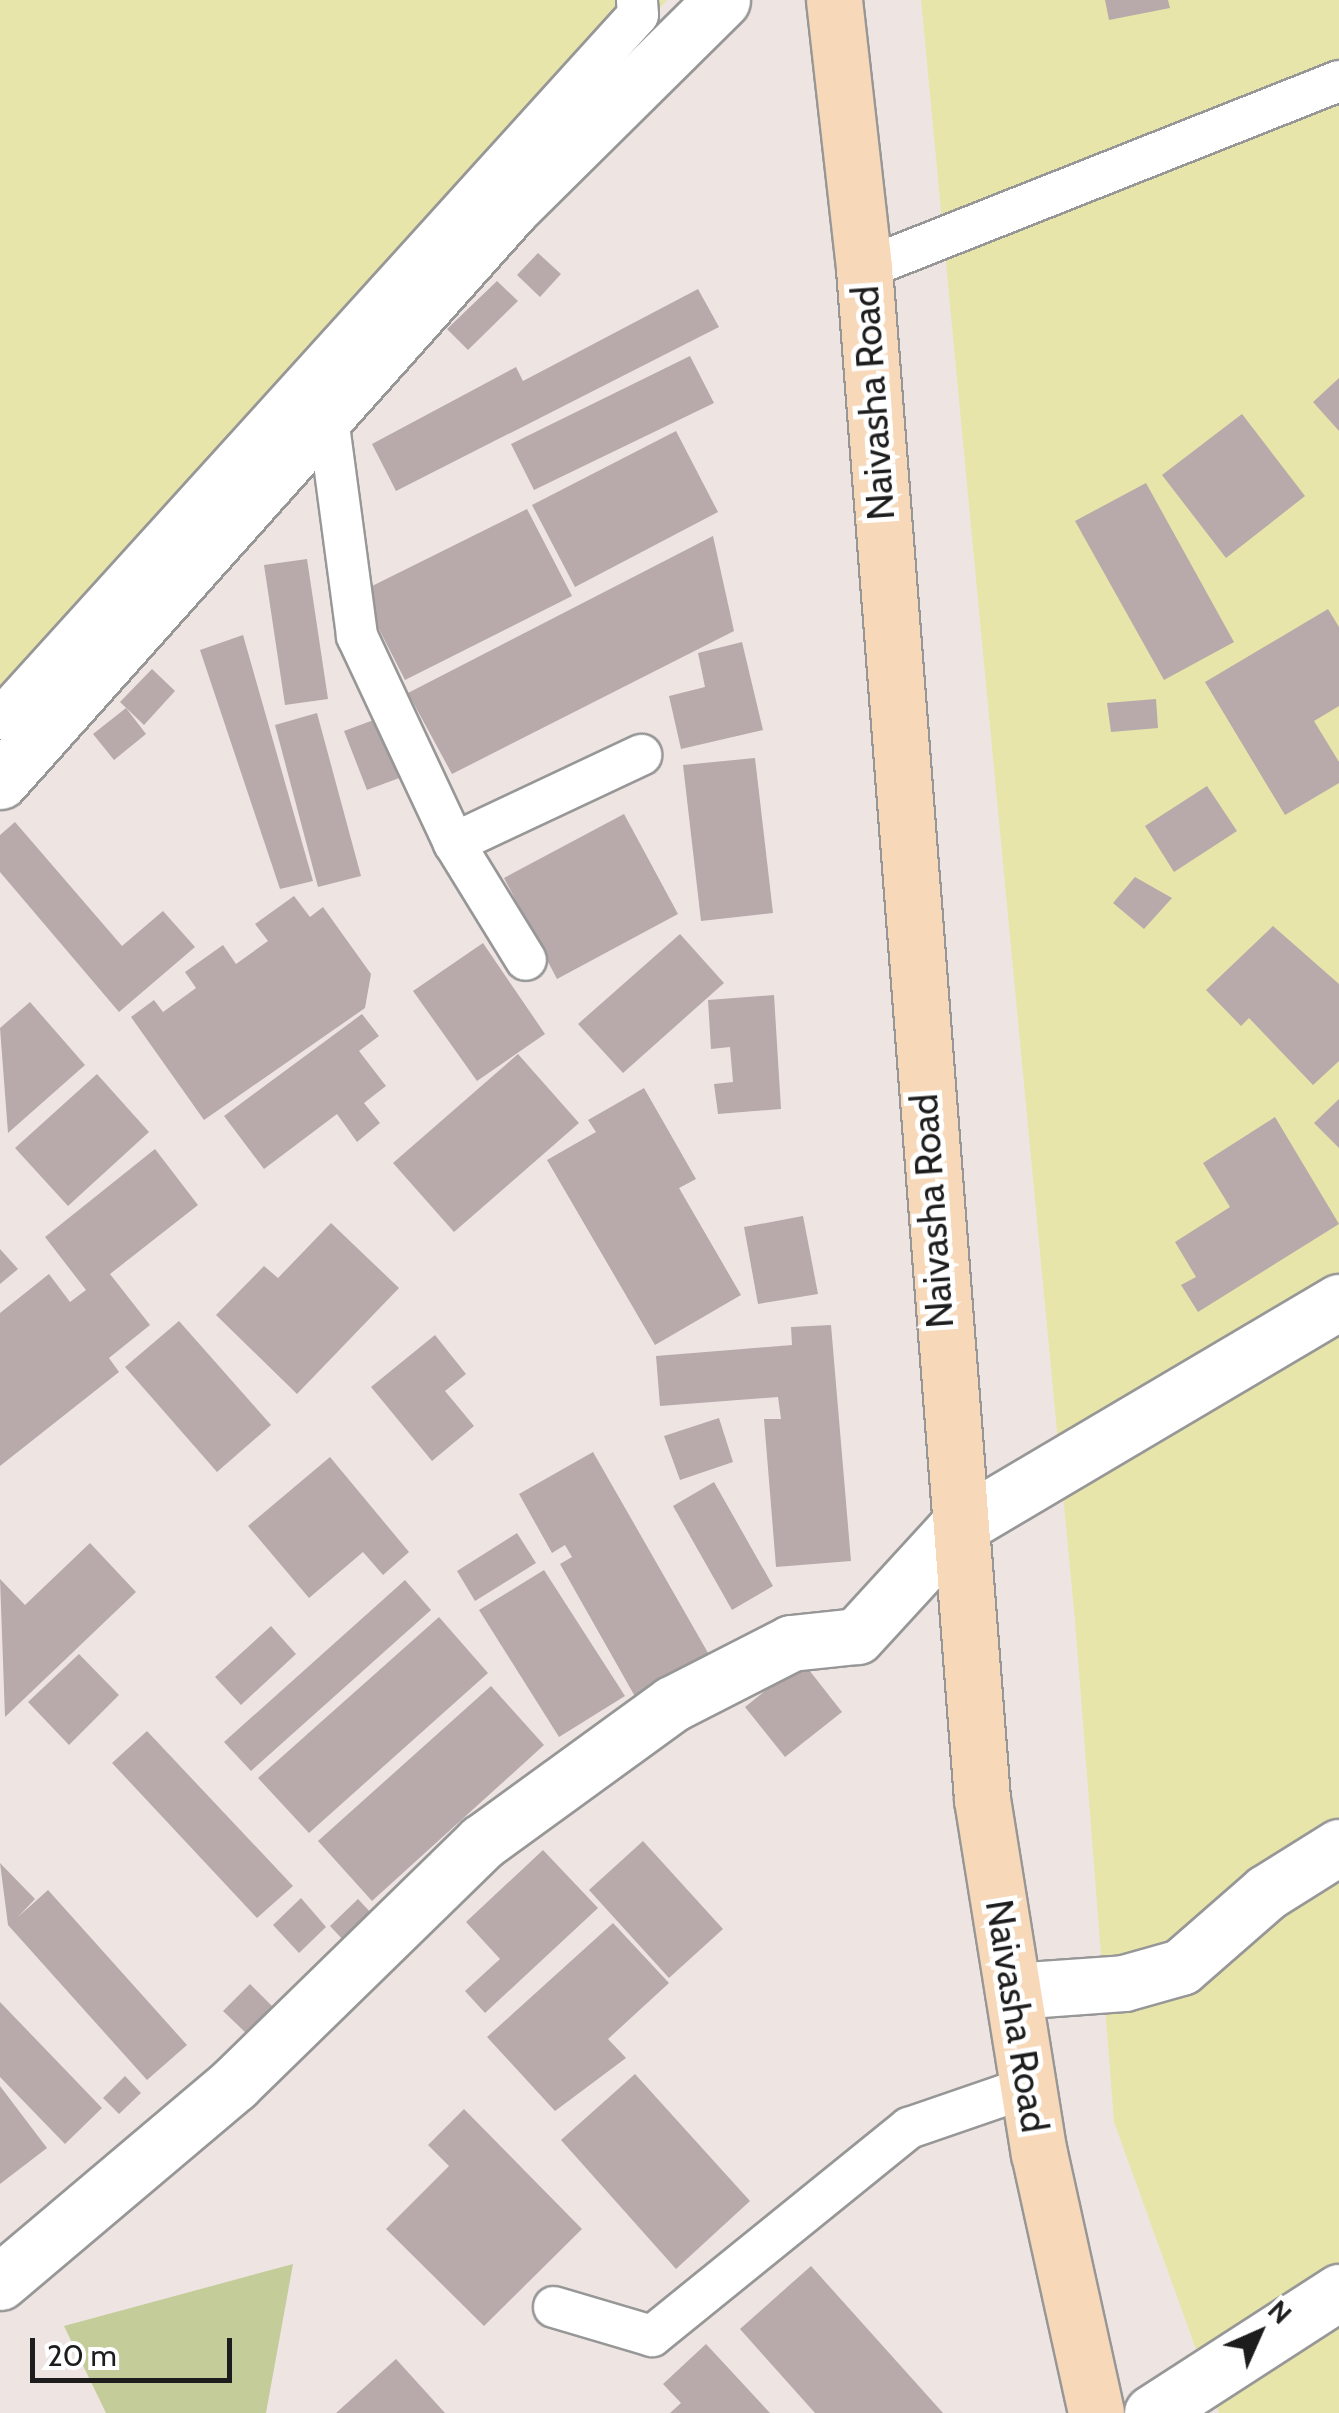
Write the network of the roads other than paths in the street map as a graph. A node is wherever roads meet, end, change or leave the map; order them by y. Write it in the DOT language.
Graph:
graph roads {
  1 [pos="637,0"];
  2 [pos="722,0"];
  3 [pos="834,0"];
  4 [pos="1339,81"];
  5 [pos="864,269"];
  6 [pos="328,418"];
  7 [pos="0,718"];
  8 [pos="642,755"];
  9 [pos="0,782"];
  10 [pos="454,843"];
  11 [pos="526,960"];
  12 [pos="1339,1302"];
  13 [pos="955,1529"];
  14 [pos="1339,1847"];
  15 [pos="1013,1991"];
  16 [pos="1028,2087"];
  17 [pos="0,2282"];
  18 [pos="1339,2292"];
  19 [pos="554,2307"];
  20 [pos="1096,2413"];
  21 [pos="1152,2413"];
  1 -- 7 [label="lane"];
  2 -- 6 [label="street"];
  3 -- 5 [label="main road, Naivasha Road"];
  4 -- 5 [label="lane"];
  5 -- 13 [label="main road, Naivasha Road"];
  6 -- 9 [label="street"];
  6 -- 10 [label="lane"];
  8 -- 10 [label="lane"];
  10 -- 11 [label="lane"];
  12 -- 13 [label="street"];
  13 -- 15 [label="main road, Naivasha Road"];
  13 -- 17 [label="street"];
  14 -- 15 [label="street"];
  15 -- 16 [label="main road, Naivasha Road"];
  16 -- 19 [label="lane"];
  16 -- 20 [label="main road, Naivasha Road"];
  18 -- 21 [label="street"];
}
